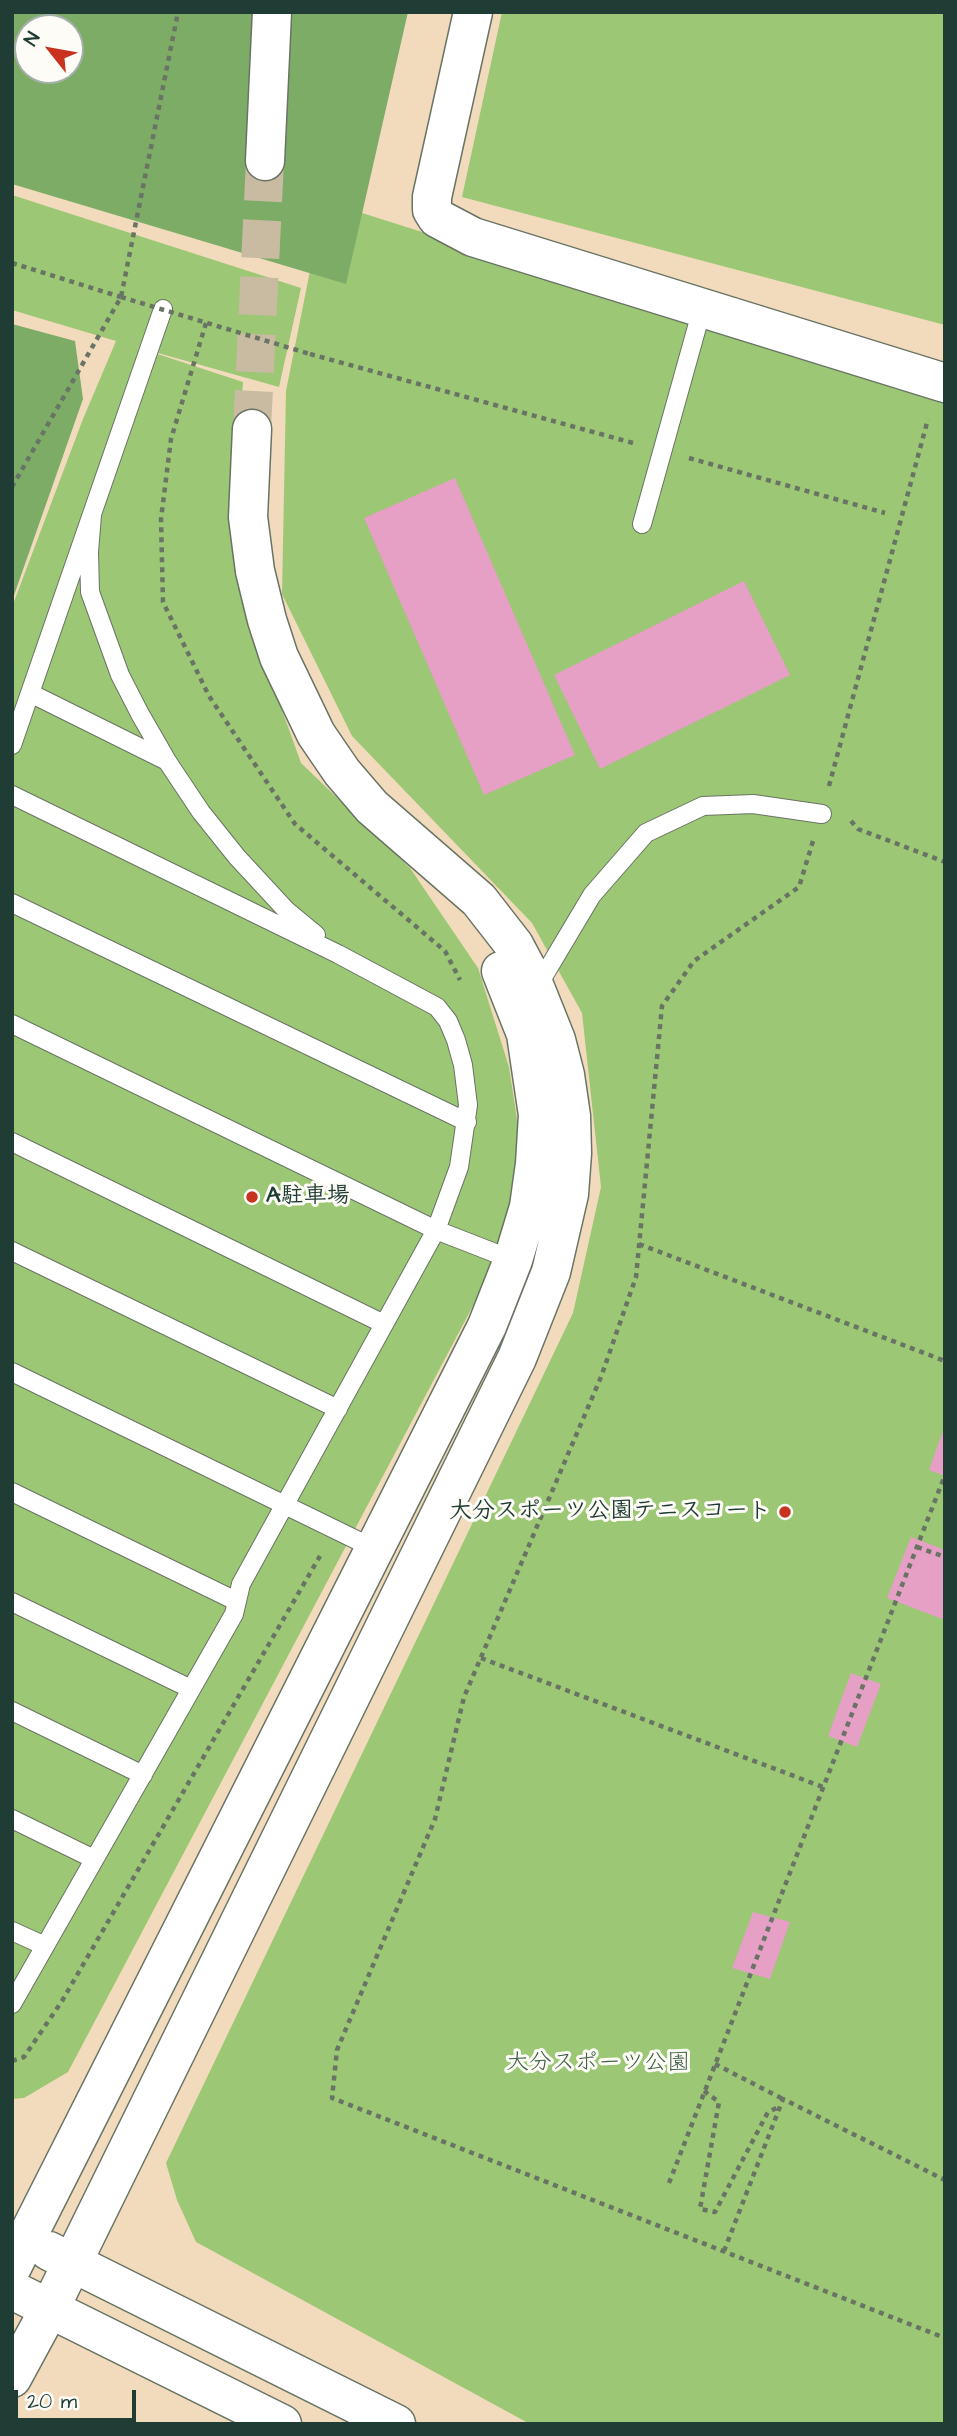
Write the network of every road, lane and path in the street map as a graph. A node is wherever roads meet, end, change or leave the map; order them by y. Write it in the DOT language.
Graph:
graph roads {
  1 [pos="178,12"];
  2 [pos="272,12"];
  3 [pos="473,12"];
  4 [pos="265,161"];
  5 [pos="12,263"];
  6 [pos="121,297"];
  7 [pos="163,309"];
  8 [pos="702,309"];
  9 [pos="206,323"];
  10 [pos="942,382"];
  11 [pos="252,429"];
  12 [pos="662,451"];
  13 [pos="12,487"];
  14 [pos="885,513"];
  15 [pos="92,515"];
  16 [pos="642,524"];
  17 [pos="30,694"];
  18 [pos="12,746"];
  19 [pos="167,761"];
  20 [pos="826,794"];
  21 [pos="12,795"];
  22 [pos="822,814"];
  23 [pos="409,841"];
  24 [pos="945,862"];
  25 [pos="12,903"];
  26 [pos="338,954"];
  27 [pos="463,988"];
  28 [pos="536,989"];
  29 [pos="12,1024"];
  30 [pos="467,1122"];
  31 [pos="12,1142"];
  32 [pos="436,1230"];
  33 [pos="639,1244"];
  34 [pos="12,1251"];
  35 [pos="513,1260"];
  36 [pos="384,1324"];
  37 [pos="945,1361"];
  38 [pos="12,1371"];
  39 [pos="338,1409"];
  40 [pos="945,1475"];
  41 [pos="12,1492"];
  42 [pos="284,1504"];
  43 [pos="335,1529"];
  44 [pos="917,1546"];
  45 [pos="375,1549"];
  46 [pos="945,1557"];
  47 [pos="236,1601"];
  48 [pos="12,1602"];
  49 [pos="481,1658"];
  50 [pos="191,1689"];
  51 [pos="12,1711"];
  52 [pos="142,1774"];
  53 [pos="823,1787"];
  54 [pos="12,1819"];
  55 [pos="94,1859"];
  56 [pos="12,1931"];
  57 [pos="45,1946"];
  58 [pos="12,2004"];
  59 [pos="12,2061"];
  60 [pos="715,2064"];
  61 [pos="704,2091"];
  62 [pos="783,2099"];
  63 [pos="780,2106"];
  64 [pos="945,2180"];
  65 [pos="669,2183"];
  66 [pos="17,2247"];
  67 [pos="724,2252"];
  68 [pos="71,2263"];
  69 [pos="12,2290"];
  70 [pos="50,2308"];
  71 [pos="945,2338"];
  72 [pos="12,2378"];
  73 [pos="282,2424"];
  74 [pos="396,2424"];
  1 -- 6 [label="path"];
  2 -- 4 [label="main road"];
  3 -- 8 [label="main road"];
  5 -- 6 [label="path"];
  6 -- 7 [label="path, bridge"];
  6 -- 13 [label="path"];
  7 -- 9 [label="path, bridge"];
  7 -- 15 [label="lane"];
  8 -- 10 [label="main road"];
  8 -- 12 [label="lane"];
  9 -- 12 [label="path, bridge"];
  9 -- 27 [label="path"];
  10 -- 20 [label="path"];
  11 -- 23 [label="main road"];
  12 -- 14 [label="path"];
  12 -- 16 [label="lane"];
  15 -- 17 [label="lane"];
  15 -- 19 [label="lane"];
  17 -- 18 [label="lane"];
  17 -- 19 [label="lane"];
  19 -- 26 [label="lane"];
  20 -- 22 [label="path"];
  20 -- 24 [label="path"];
  21 -- 26 [label="lane"];
  22 -- 28 [label="lane"];
  22 -- 33 [label="path"];
  23 -- 28 [label="main road"];
  23 -- 35 [label="main road"];
  25 -- 30 [label="lane"];
  26 -- 30 [label="lane"];
  28 -- 68 [label="main road"];
  29 -- 32 [label="lane"];
  30 -- 32 [label="lane"];
  31 -- 36 [label="lane"];
  32 -- 35 [label="lane"];
  32 -- 36 [label="lane"];
  33 -- 37 [label="path"];
  33 -- 49 [label="path"];
  34 -- 39 [label="lane"];
  35 -- 45 [label="main road"];
  36 -- 39 [label="lane"];
  38 -- 42 [label="lane"];
  39 -- 42 [label="lane"];
  40 -- 44 [label="path"];
  41 -- 47 [label="lane"];
  42 -- 43 [label="lane"];
  42 -- 47 [label="lane"];
  43 -- 45 [label="lane"];
  43 -- 59 [label="path"];
  44 -- 46 [label="path"];
  44 -- 53 [label="path"];
  45 -- 66 [label="main road"];
  47 -- 50 [label="lane"];
  48 -- 50 [label="lane"];
  49 -- 53 [label="path"];
  49 -- 67 [label="path"];
  50 -- 52 [label="lane"];
  51 -- 52 [label="lane"];
  52 -- 55 [label="lane"];
  53 -- 60 [label="path"];
  54 -- 55 [label="lane"];
  55 -- 57 [label="lane"];
  56 -- 57 [label="lane"];
  57 -- 58 [label="lane"];
  60 -- 61 [label="path"];
  60 -- 62 [label="path"];
  61 -- 63 [label="path"];
  61 -- 65 [label="path"];
  62 -- 63 [label="path"];
  62 -- 64 [label="path"];
  63 -- 67 [label="path"];
  66 -- 68 [label="main road"];
  67 -- 71 [label="path"];
  68 -- 70 [label="main road"];
  68 -- 74 [label="main road"];
  69 -- 70 [label="main road"];
  70 -- 72 [label="main road"];
  70 -- 73 [label="main road"];
}
